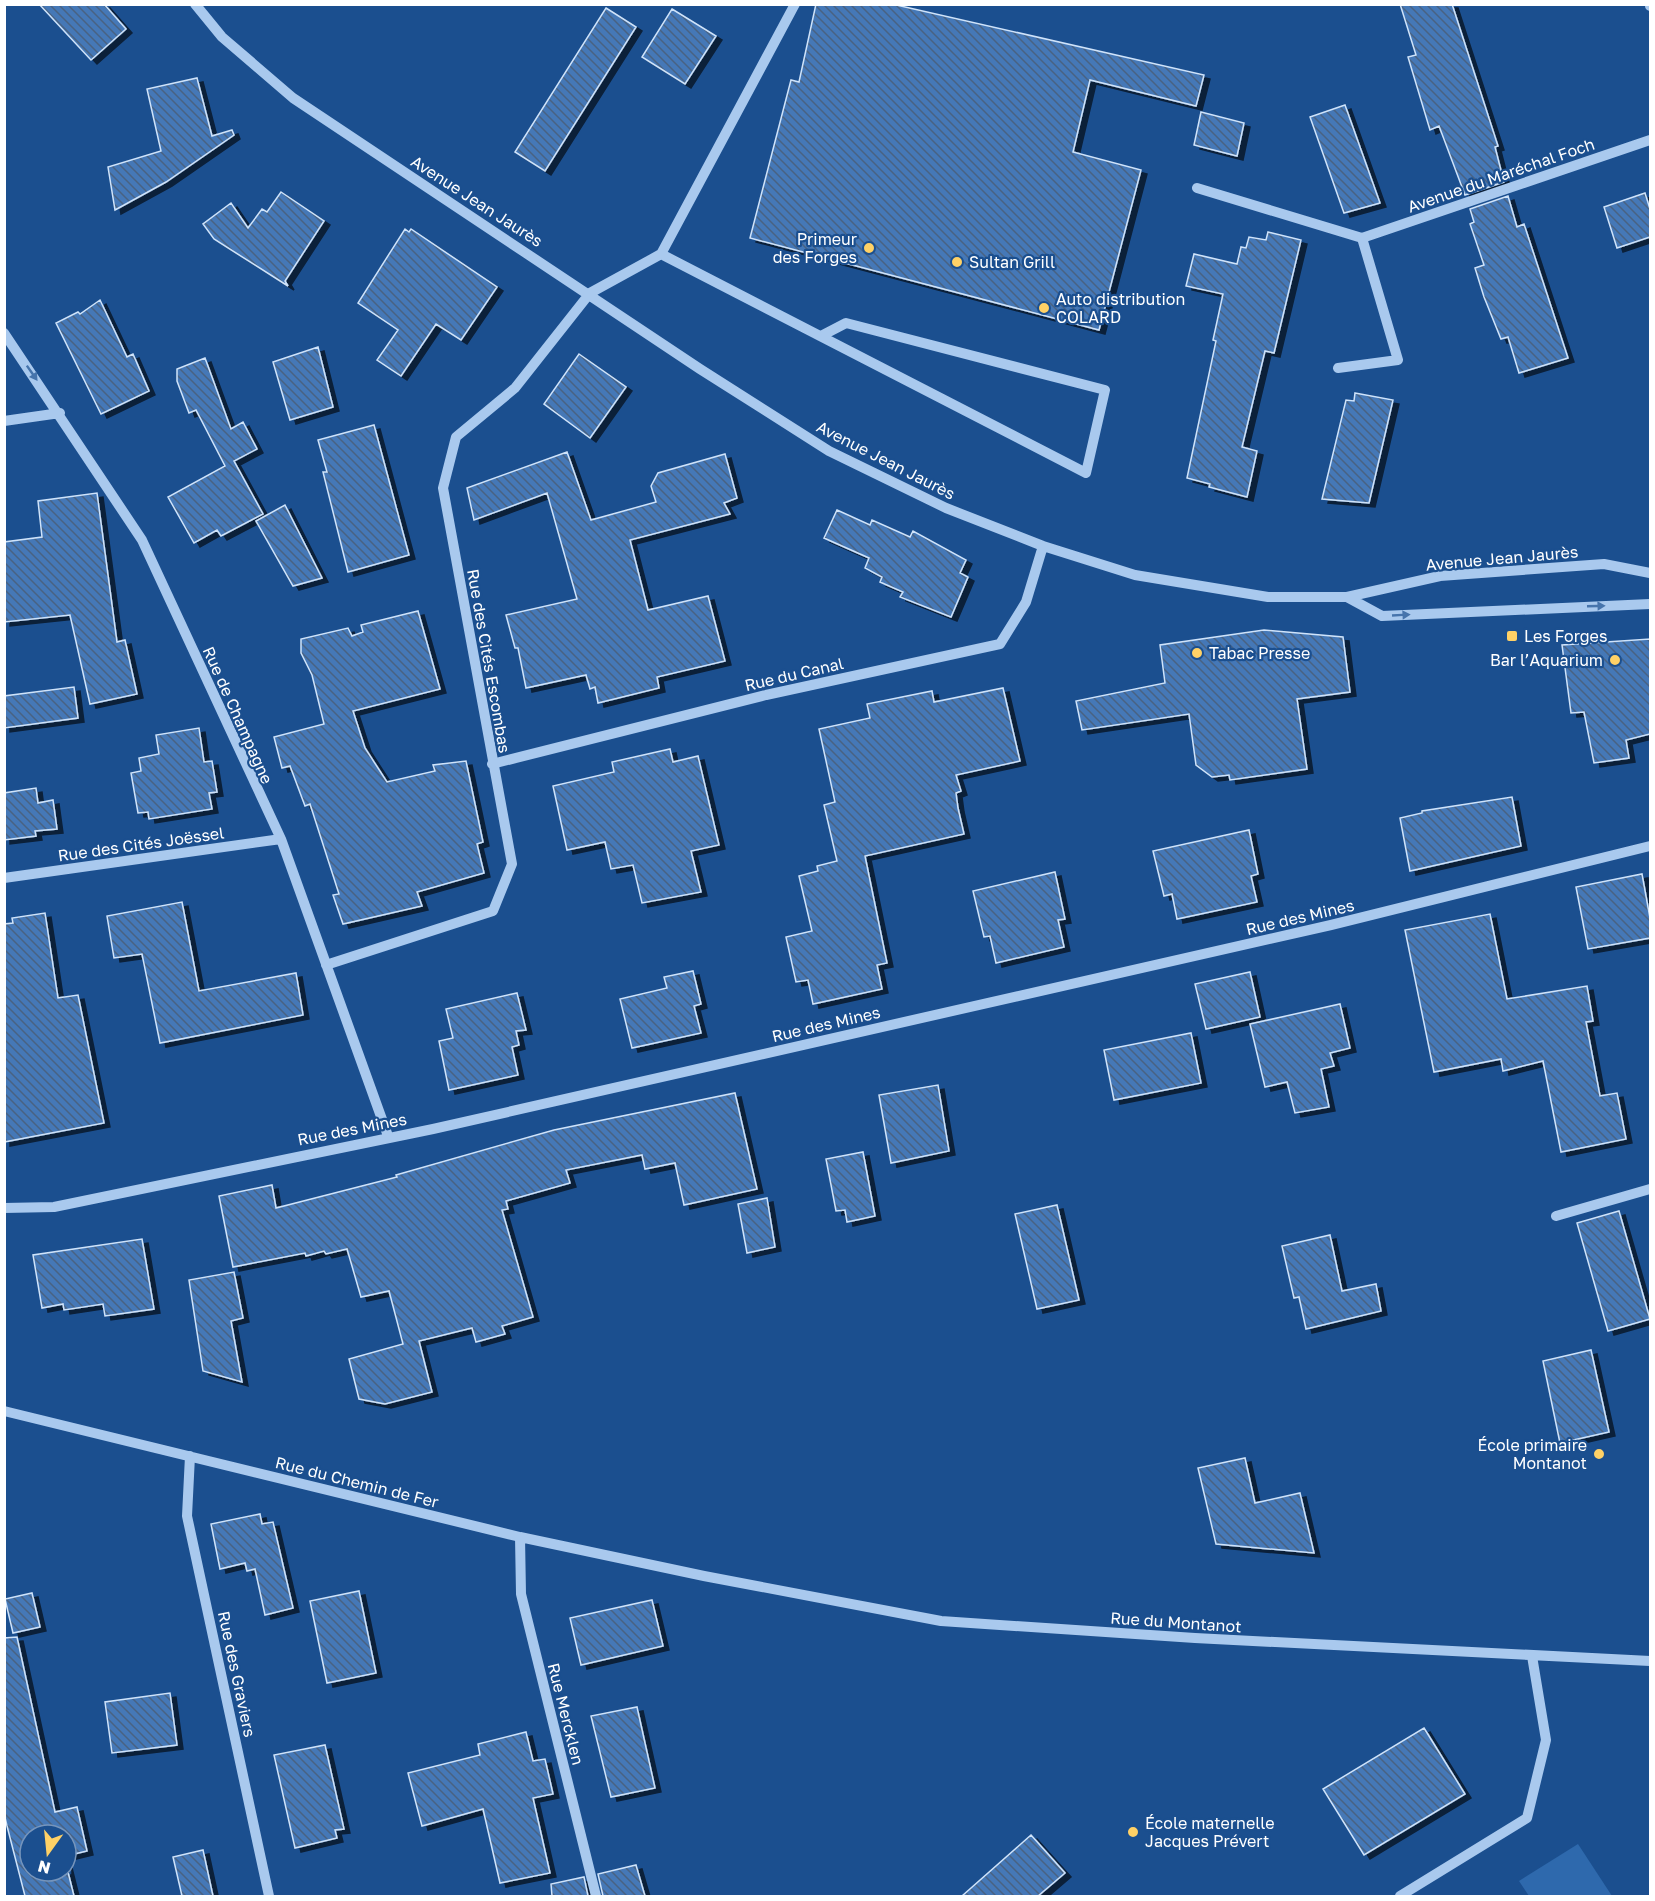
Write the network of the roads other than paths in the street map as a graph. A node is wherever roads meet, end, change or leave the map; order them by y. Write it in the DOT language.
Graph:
graph roads {
  1 [pos="195,4"];
  2 [pos="795,4"];
  3 [pos="1650,140"];
  4 [pos="1197,188"];
  5 [pos="1362,238"];
  6 [pos="661,254"];
  7 [pos="590,294"];
  8 [pos="4,333"];
  9 [pos="821,336"];
  10 [pos="1338,368"];
  11 [pos="60,413"];
  12 [pos="4,421"];
  13 [pos="1042,546"];
  14 [pos="1650,573"];
  15 [pos="1347,597"];
  16 [pos="1650,604"];
  17 [pos="492,764"];
  18 [pos="281,839"];
  19 [pos="1650,846"];
  20 [pos="4,878"];
  21 [pos="326,965"];
  22 [pos="388,1136"];
  23 [pos="1650,1189"];
  24 [pos="4,1208"];
  25 [pos="1556,1216"];
  26 [pos="4,1411"];
  27 [pos="190,1456"];
  28 [pos="520,1537"];
  29 [pos="704,1576"];
  30 [pos="1532,1656"];
  31 [pos="1650,1661"];
  32 [pos="269,1896"];
  33 [pos="597,1896"];
  34 [pos="1401,1896"];
  1 -- 7 [label="street, Avenue Jean Jaurès"];
  2 -- 6 [label="street"];
  3 -- 5 [label="street, Avenue du Maréchal Foch"];
  4 -- 5 [label="street"];
  5 -- 10 [label="street"];
  6 -- 7 [label="street"];
  6 -- 9 [label="street"];
  7 -- 13 [label="street, Avenue Jean Jaurès"];
  7 -- 17 [label="street, Rue des Cités Escombas"];
  8 -- 11 [label="street, Rue de Champagne, one-way"];
  9 -- 9 [label="street"];
  11 -- 12 [label="street"];
  11 -- 18 [label="street, Rue de Champagne"];
  13 -- 15 [label="street, Avenue Jean Jaurès"];
  13 -- 17 [label="street, Rue du Canal"];
  14 -- 15 [label="street, Avenue Jean Jaurès"];
  15 -- 16 [label="street, one-way"];
  17 -- 21 [label="street, Rue des Cités Escombas"];
  18 -- 20 [label="street, Rue des Cités Joëssel"];
  18 -- 21 [label="street, Rue de Champagne"];
  19 -- 22 [label="street, Rue des Mines"];
  21 -- 22 [label="street, Rue de Champagne"];
  22 -- 24 [label="street, Rue des Mines"];
  23 -- 25 [label="street"];
  26 -- 27 [label="street, Rue du Chemin de Fer"];
  27 -- 28 [label="street, Rue du Chemin de Fer"];
  27 -- 32 [label="street, Rue des Graviers"];
  28 -- 29 [label="street, Rue du Chemin de Fer"];
  28 -- 33 [label="street, Rue Mercklen"];
  29 -- 30 [label="street, Rue du Montanot"];
  30 -- 31 [label="street, Rue du Montanot"];
  30 -- 34 [label="street"];
}
